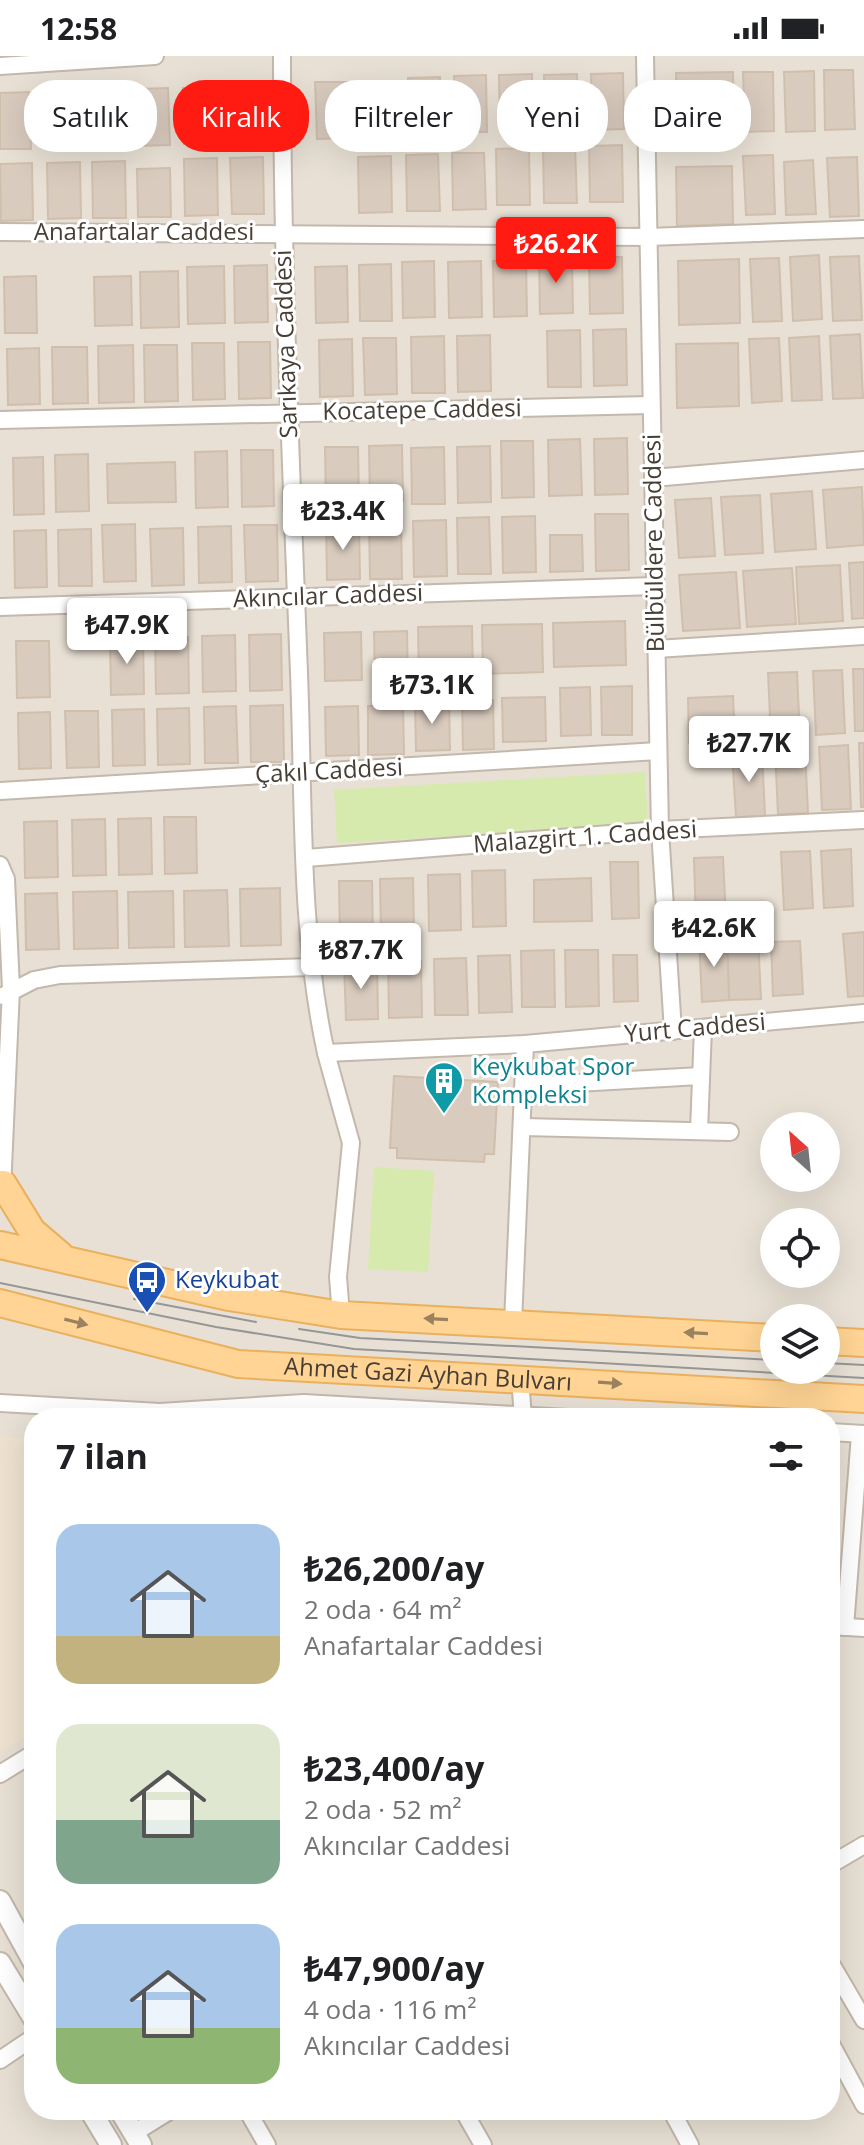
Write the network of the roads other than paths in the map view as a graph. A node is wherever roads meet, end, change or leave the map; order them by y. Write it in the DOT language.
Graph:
graph roads {
  1 [pos="155,56"];
  2 [pos="282,56"];
  3 [pos="645,56"];
  4 [pos="0,66"];
  5 [pos="864,229"];
  6 [pos="0,232"];
  7 [pos="282,233"];
  8 [pos="648,237"];
  9 [pos="651,405"];
  10 [pos="289,413"];
  11 [pos="0,420"];
  12 [pos="864,460"];
  13 [pos="653,478"];
  14 [pos="655,586"];
  15 [pos="296,597"];
  16 [pos="0,607"];
  17 [pos="864,636"];
  18 [pos="656,649"];
  19 [pos="658,751"];
  20 [pos="303,773"];
  21 [pos="0,791"];
  22 [pos="864,820"];
  23 [pos="660,830"];
  24 [pos="306,858"];
  25 [pos="0,865"];
  26 [pos="312,967"];
  27 [pos="4,992"];
  28 [pos="864,1013"];
  29 [pos="703,1028"];
  30 [pos="673,1031"];
  31 [pos="525,1044"];
  32 [pos="326,1053"];
  33 [pos="700,1076"];
  34 [pos="524,1086"];
  35 [pos="523,1127"];
  36 [pos="699,1131"];
  37 [pos="730,1132"];
  38 [pos="1,1194"];
  39 [pos="0,1245"];
  40 [pos="66,1260"];
  41 [pos="0,1303"];
  42 [pos="341,1315"];
  43 [pos="513,1323"];
  44 [pos="760,1337"];
  45 [pos="840,1342"];
  46 [pos="864,1343"];
  47 [pos="520,1378"];
  48 [pos="864,1399"];
  49 [pos="0,1403"];
  50 [pos="67,1408"];
  51 [pos="244,1408"];
  52 [pos="382,1408"];
  53 [pos="522,1408"];
  54 [pos="840,1433"];
  55 [pos="862,1434"];
  56 [pos="840,1610"];
  57 [pos="840,1626"];
  58 [pos="864,1628"];
  59 [pos="24,1759"];
  60 [pos="0,1774"];
  61 [pos="864,1845"];
  62 [pos="840,1859"];
  63 [pos="0,1901"];
  64 [pos="24,1945"];
  65 [pos="0,1963"];
  66 [pos="840,1979"];
  67 [pos="24,2003"];
  68 [pos="864,2020"];
  69 [pos="24,2042"];
  70 [pos="2,2054"];
  71 [pos="840,2061"];
  72 [pos="864,2105"];
  73 [pos="96,2120"];
  74 [pos="126,2120"];
  75 [pos="160,2120"];
  76 [pos="253,2120"];
  77 [pos="469,2120"];
  78 [pos="676,2120"];
  79 [pos="138,2139"];
  80 [pos="111,2145"];
  81 [pos="267,2145"];
  82 [pos="483,2145"];
  83 [pos="690,2145"];
  1 -- 4 [label="street"];
  2 -- 7 [label="street, Sarıkaya Caddesi"];
  3 -- 8 [label="street, Bülbüldere Caddesi"];
  5 -- 8 [label="street, Anafartalar Caddesi"];
  6 -- 7 [label="street, Anafartalar Caddesi"];
  7 -- 8 [label="street, Anafartalar Caddesi"];
  7 -- 10 [label="street, Sarıkaya Caddesi"];
  8 -- 9 [label="street, Bülbüldere Caddesi"];
  9 -- 10 [label="street, Kocatepe Caddesi"];
  9 -- 13 [label="street, Bülbüldere Caddesi"];
  10 -- 11 [label="street, Kocatepe Caddesi"];
  10 -- 15 [label="street, Sarıkaya Caddesi"];
  12 -- 13 [label="street"];
  13 -- 14 [label="street, Bülbüldere Caddesi"];
  14 -- 15 [label="street, Akıncılar Caddesi"];
  14 -- 18 [label="street, Bülbüldere Caddesi"];
  15 -- 16 [label="street, Akıncılar Caddesi"];
  15 -- 20 [label="street, Sarıkaya Caddesi"];
  17 -- 18 [label="street"];
  18 -- 19 [label="street, Bülbüldere Caddesi"];
  19 -- 20 [label="street, Çakıl Caddesi"];
  19 -- 23 [label="street, Bülbüldere Caddesi"];
  20 -- 21 [label="street, Çakıl Caddesi"];
  20 -- 24 [label="street, Sarıkaya Caddesi"];
  22 -- 23 [label="street, Malazgirt 1. Caddesi"];
  23 -- 24 [label="street, Malazgirt 1. Caddesi"];
  23 -- 30 [label="street, Bülbüldere Caddesi"];
  24 -- 26 [label="street, Sarıkaya Caddesi"];
  25 -- 27 [label="street"];
  26 -- 27 [label="street"];
  26 -- 32 [label="street"];
  27 -- 38 [label="street"];
  28 -- 29 [label="street, Yurt Caddesi"];
  29 -- 30 [label="street, Yurt Caddesi"];
  29 -- 33 [label="street"];
  30 -- 31 [label="street, Yurt Caddesi"];
  31 -- 32 [label="street, Yurt Caddesi"];
  31 -- 34 [label="street"];
  32 -- 42 [label="street"];
  33 -- 34 [label="street"];
  33 -- 36 [label="street"];
  34 -- 35 [label="street"];
  35 -- 36 [label="street"];
  35 -- 43 [label="street"];
  36 -- 37 [label="street"];
  38 -- 40 [label="main road"];
  39 -- 40 [label="main road"];
  40 -- 42 [label="main road"];
  41 -- 47 [label="main road, Ahmet Gazi Ayhan Bulvarı, one-way"];
  43 -- 42 [label="main road, one-way"];
  44 -- 43 [label="main road, one-way"];
  45 -- 46 [label="main road"];
  47 -- 48 [label="main road, Ahmet Gazi Ayhan Bulvarı, one-way"];
  47 -- 53 [label="street"];
  49 -- 50 [label="street"];
  51 -- 52 [label="street"];
  54 -- 55 [label="street"];
  55 -- 56 [label="street"];
  57 -- 58 [label="street"];
  59 -- 60 [label="street"];
  61 -- 62 [label="street"];
  63 -- 64 [label="street"];
  65 -- 67 [label="street"];
  66 -- 68 [label="street"];
  69 -- 70 [label="street"];
  71 -- 72 [label="street"];
  73 -- 80 [label="street"];
  74 -- 79 [label="street"];
  75 -- 79 [label="street"];
  76 -- 81 [label="street"];
  77 -- 82 [label="street"];
  78 -- 83 [label="street"];
}
